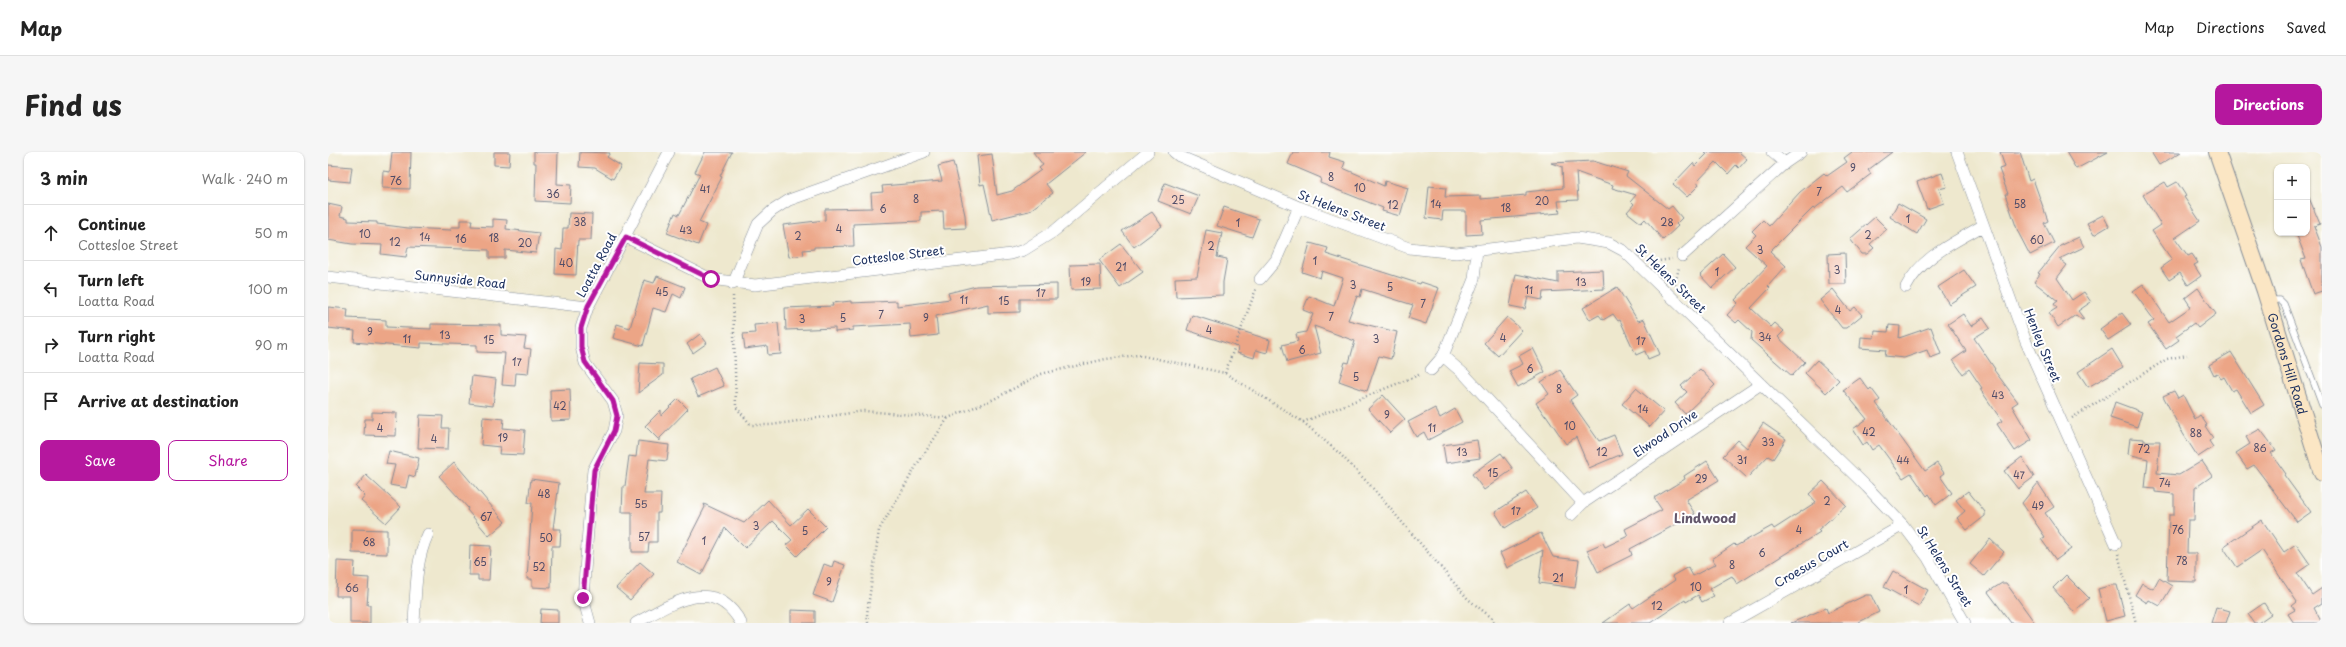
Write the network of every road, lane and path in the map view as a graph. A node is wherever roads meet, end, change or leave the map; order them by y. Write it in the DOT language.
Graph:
graph roads {
  1 [pos="669,152"];
  2 [pos="924,152"];
  3 [pos="1148,152"];
  4 [pos="1174,152"];
  5 [pos="1772,152"];
  6 [pos="1801,152"];
  7 [pos="1957,152"];
  8 [pos="2217,152"];
  9 [pos="1784,164"];
  10 [pos="1299,207"];
  11 [pos="1982,226"];
  12 [pos="626,237"];
  13 [pos="1477,250"];
  14 [pos="1682,256"];
  15 [pos="1644,270"];
  16 [pos="328,277"];
  17 [pos="1260,279"];
  18 [pos="733,284"];
  19 [pos="1906,287"];
  20 [pos="1669,293"];
  21 [pos="2267,300"];
  22 [pos="588,306"];
  23 [pos="2187,355"];
  24 [pos="1443,356"];
  25 [pos="1431,370"];
  26 [pos="1225,373"];
  27 [pos="1761,384"];
  28 [pos="2322,405"];
  29 [pos="948,418"];
  30 [pos="1304,422"];
  31 [pos="2062,424"];
  32 [pos="2322,473"];
  33 [pos="1583,503"];
  34 [pos="1571,515"];
  35 [pos="1903,525"];
  36 [pos="428,534"];
  37 [pos="2116,544"];
  38 [pos="414,623"];
  39 [pos="590,623"];
  40 [pos="636,623"];
  41 [pos="741,623"];
  42 [pos="868,623"];
  43 [pos="1495,623"];
  44 [pos="1730,623"];
  45 [pos="1965,623"];
  46 [pos="2136,623"];
  1 -- 12 [label="street, Loatta Road"];
  2 -- 18 [label="street"];
  3 -- 18 [label="street, Cottesloe Street"];
  4 -- 10 [label="street, St Helens Street"];
  5 -- 9 [label="street"];
  6 -- 9 [label="street"];
  7 -- 11 [label="street, Henley Street"];
  8 -- 21 [label="main road, Gordons Hill Road"];
  9 -- 14 [label="street"];
  10 -- 13 [label="street, St Helens Street"];
  10 -- 17 [label="street"];
  11 -- 19 [label="street"];
  11 -- 31 [label="street, Henley Street"];
  12 -- 18 [label="street, Cottesloe Street"];
  12 -- 22 [label="street, Loatta Road"];
  13 -- 15 [label="street, St Helens Street"];
  13 -- 24 [label="street"];
  14 -- 15 [label="path"];
  14 -- 20 [label="path"];
  15 -- 20 [label="street, St Helens Street"];
  16 -- 22 [label="street, Sunnyside Road"];
  17 -- 26 [label="path"];
  18 -- 29 [label="path"];
  20 -- 27 [label="street, St Helens Street"];
  21 -- 28 [label="lane, Gordons Hill Road"];
  21 -- 32 [label="main road, Gordons Hill Road"];
  22 -- 39 [label="street, Loatta Road"];
  23 -- 31 [label="path"];
  24 -- 25 [label="street"];
  24 -- 33 [label="street"];
  25 -- 30 [label="path"];
  26 -- 29 [label="path"];
  26 -- 30 [label="path"];
  27 -- 33 [label="street, Elwood Drive"];
  27 -- 35 [label="street, St Helens Street"];
  29 -- 42 [label="path"];
  30 -- 43 [label="path"];
  31 -- 37 [label="street, Henley Street"];
  33 -- 34 [label="street, Elwood Drive"];
  35 -- 44 [label="street, Croesus Court"];
  35 -- 45 [label="street, St Helens Street"];
  36 -- 38 [label="street"];
  37 -- 46 [label="path"];
  40 -- 41 [label="street"];
}
